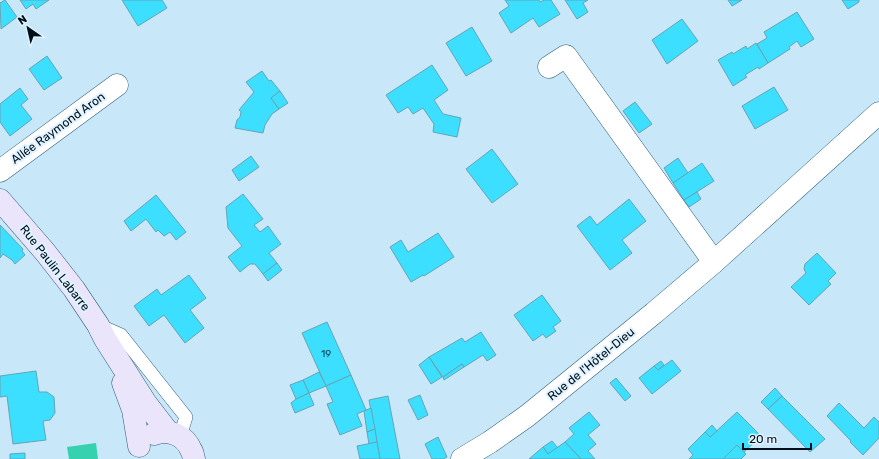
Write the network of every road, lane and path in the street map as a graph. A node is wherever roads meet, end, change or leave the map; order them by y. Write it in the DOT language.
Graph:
graph roads {
  1 [pos="549,67"];
  2 [pos="117,85"];
  3 [pos="879,113"];
  4 [pos="0,171"];
  5 [pos="0,200"];
  6 [pos="714,262"];
  7 [pos="101,332"];
  8 [pos="174,434"];
  9 [pos="138,453"];
  10 [pos="194,459"];
  11 [pos="462,459"];
  1 -- 6 [label="street"];
  2 -- 4 [label="street, Allée Raymond Aron"];
  3 -- 6 [label="street, Rue de l'Hôtel-Dieu"];
  5 -- 7 [label="street, Rue Paulin Labarre"];
  6 -- 11 [label="street, Rue de l'Hôtel-Dieu"];
  7 -- 8 [label="street"];
  7 -- 9 [label="street"];
  8 -- 9 [label="street"];
  8 -- 10 [label="street"];
}
